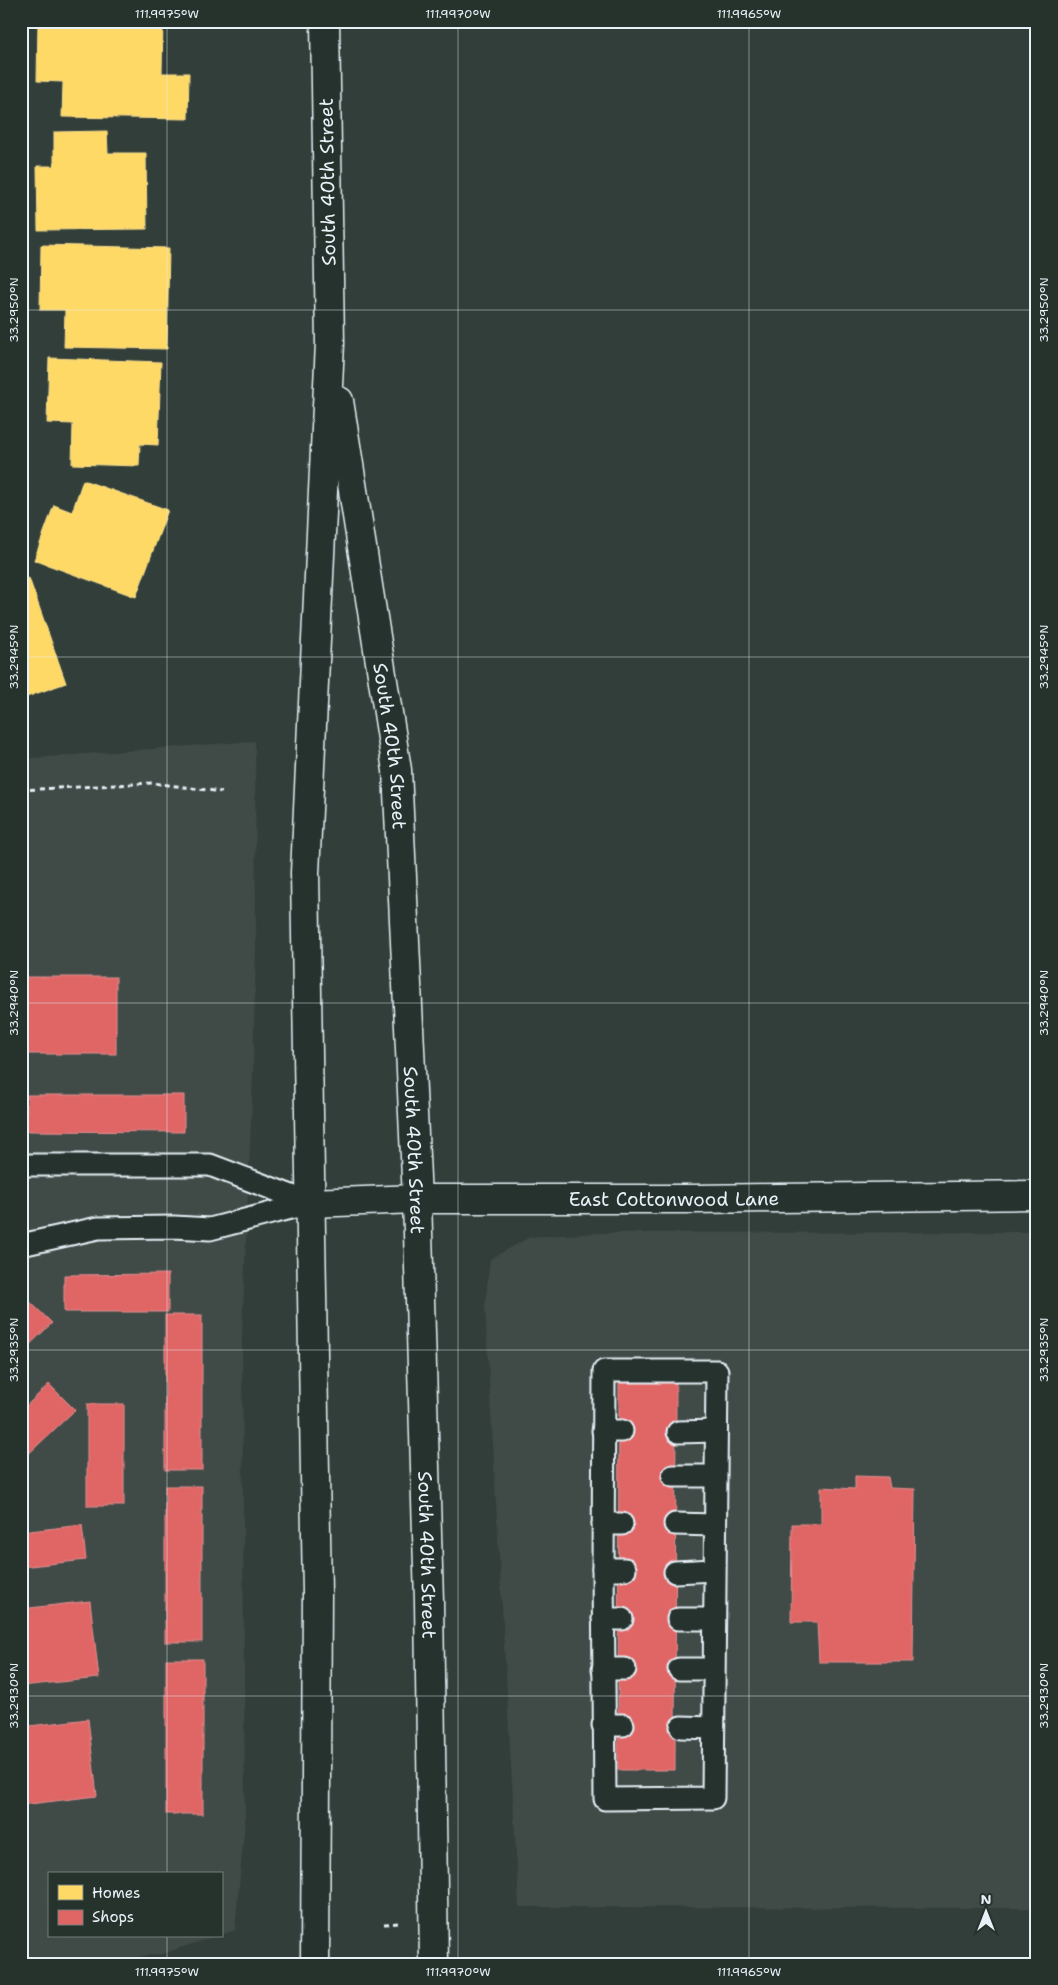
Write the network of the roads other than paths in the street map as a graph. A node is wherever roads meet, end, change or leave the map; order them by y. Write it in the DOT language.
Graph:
graph roads {
  1 [pos="324,21"];
  2 [pos="330,342"];
  3 [pos="21,1165"];
  4 [pos="1037,1195"];
  5 [pos="418,1199"];
  6 [pos="310,1203"];
  7 [pos="21,1245"];
  8 [pos="716,1431"];
  9 [pos="678,1432"];
  10 [pos="673,1476"];
  11 [pos="716,1476"];
  12 [pos="675,1524"];
  13 [pos="715,1525"];
  14 [pos="602,1569"];
  15 [pos="625,1569"];
  16 [pos="714,1570"];
  17 [pos="675,1572"];
  18 [pos="678,1619"];
  19 [pos="714,1619"];
  20 [pos="603,1669"];
  21 [pos="625,1669"];
  22 [pos="679,1669"];
  23 [pos="713,1669"];
  24 [pos="681,1727"];
  25 [pos="713,1728"];
  26 [pos="315,1964"];
  27 [pos="434,1964"];
  1 -- 2 [label="main road, South 40th Street"];
  2 -- 5 [label="main road, South 40th Street"];
  2 -- 6 [label="main road, South 40th Street"];
  3 -- 6 [label="lane"];
  4 -- 5 [label="main road, East Cottonwood Lane"];
  5 -- 6 [label="main road, East Cottonwood Lane"];
  5 -- 27 [label="main road, South 40th Street"];
  6 -- 7 [label="lane"];
  6 -- 26 [label="main road, South 40th Street"];
  8 -- 9 [label="lane"];
  8 -- 11 [label="lane"];
  8 -- 14 [label="lane"];
  10 -- 11 [label="lane"];
  11 -- 13 [label="lane"];
  12 -- 13 [label="lane"];
  13 -- 16 [label="lane"];
  14 -- 15 [label="lane"];
  14 -- 20 [label="lane"];
  16 -- 17 [label="lane"];
  16 -- 19 [label="lane"];
  18 -- 19 [label="lane"];
  19 -- 23 [label="lane"];
  20 -- 21 [label="lane"];
  20 -- 25 [label="lane"];
  22 -- 23 [label="lane"];
  23 -- 25 [label="lane"];
  24 -- 25 [label="lane"];
}
